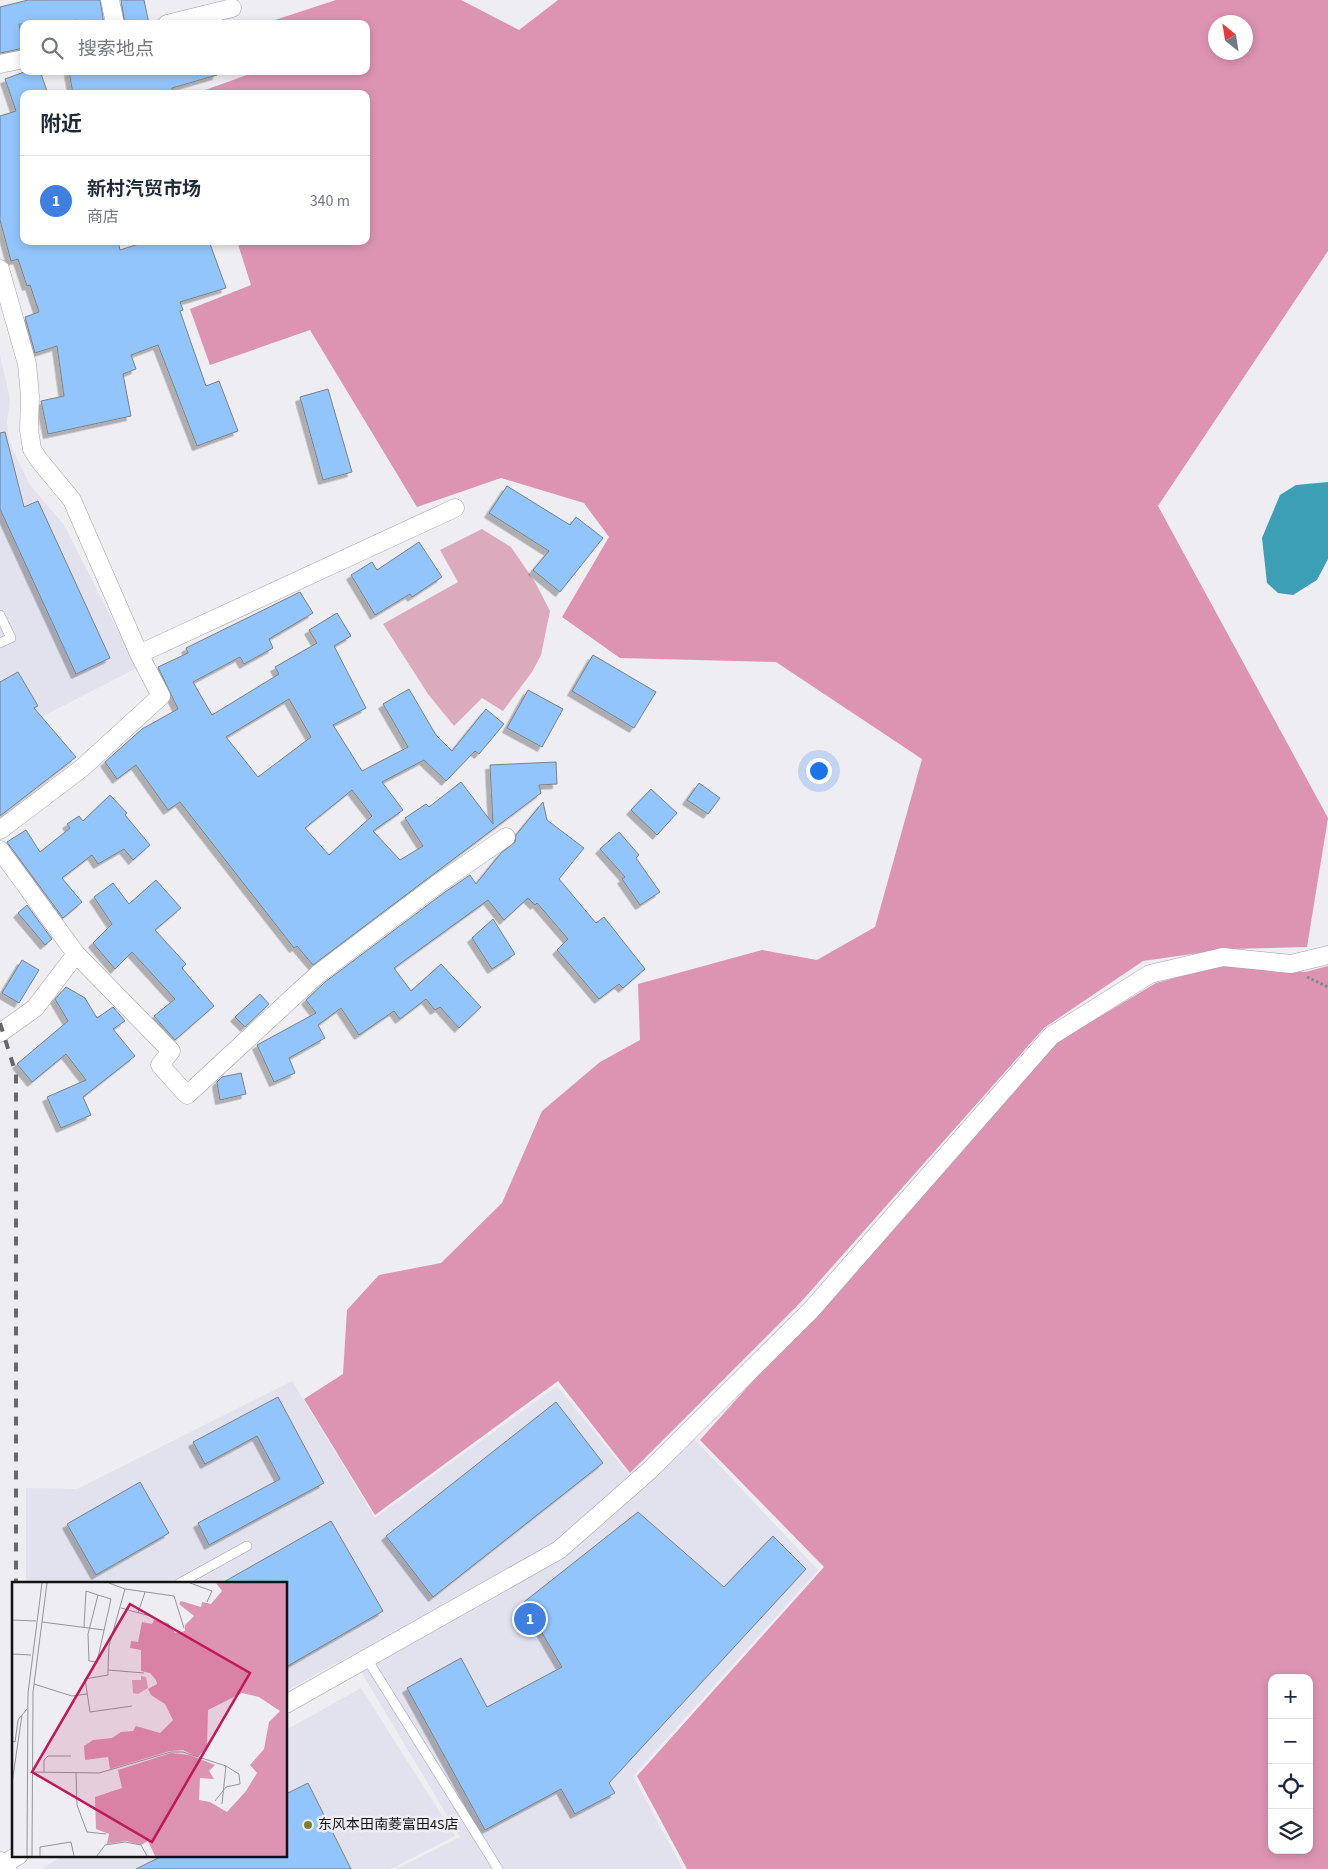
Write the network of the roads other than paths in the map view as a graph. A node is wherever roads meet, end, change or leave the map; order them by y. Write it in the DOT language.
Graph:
graph roads {
  1 [pos="110,0"];
  2 [pos="232,8"];
  3 [pos="114,20"];
  4 [pos="182,20"];
  5 [pos="20,60"];
  6 [pos="0,64"];
  7 [pos="0,269"];
  8 [pos="455,508"];
  9 [pos="0,615"];
  10 [pos="0,643"];
  11 [pos="139,654"];
  12 [pos="0,830"];
  13 [pos="506,837"];
  14 [pos="0,850"];
  15 [pos="76,954"];
  16 [pos="1328,955"];
  17 [pos="0,1033"];
  18 [pos="247,1546"];
  19 [pos="182,1582"];
  20 [pos="367,1659"];
  21 [pos="288,1703"];
  22 [pos="18,1856"];
  23 [pos="1,1867"];
  24 [pos="498,1869"];
  1 -- 3 [label="street"];
  2 -- 4 [label="street"];
  5 -- 6 [label="street"];
  7 -- 11 [label="street"];
  8 -- 11 [label="street"];
  9 -- 10 [label="lane"];
  11 -- 12 [label="street"];
  13 -- 15 [label="street"];
  14 -- 15 [label="street"];
  15 -- 17 [label="street"];
  16 -- 20 [label="street"];
  18 -- 19 [label="lane"];
  20 -- 21 [label="street"];
  20 -- 24 [label="lane"];
  22 -- 23 [label="street"];
}
